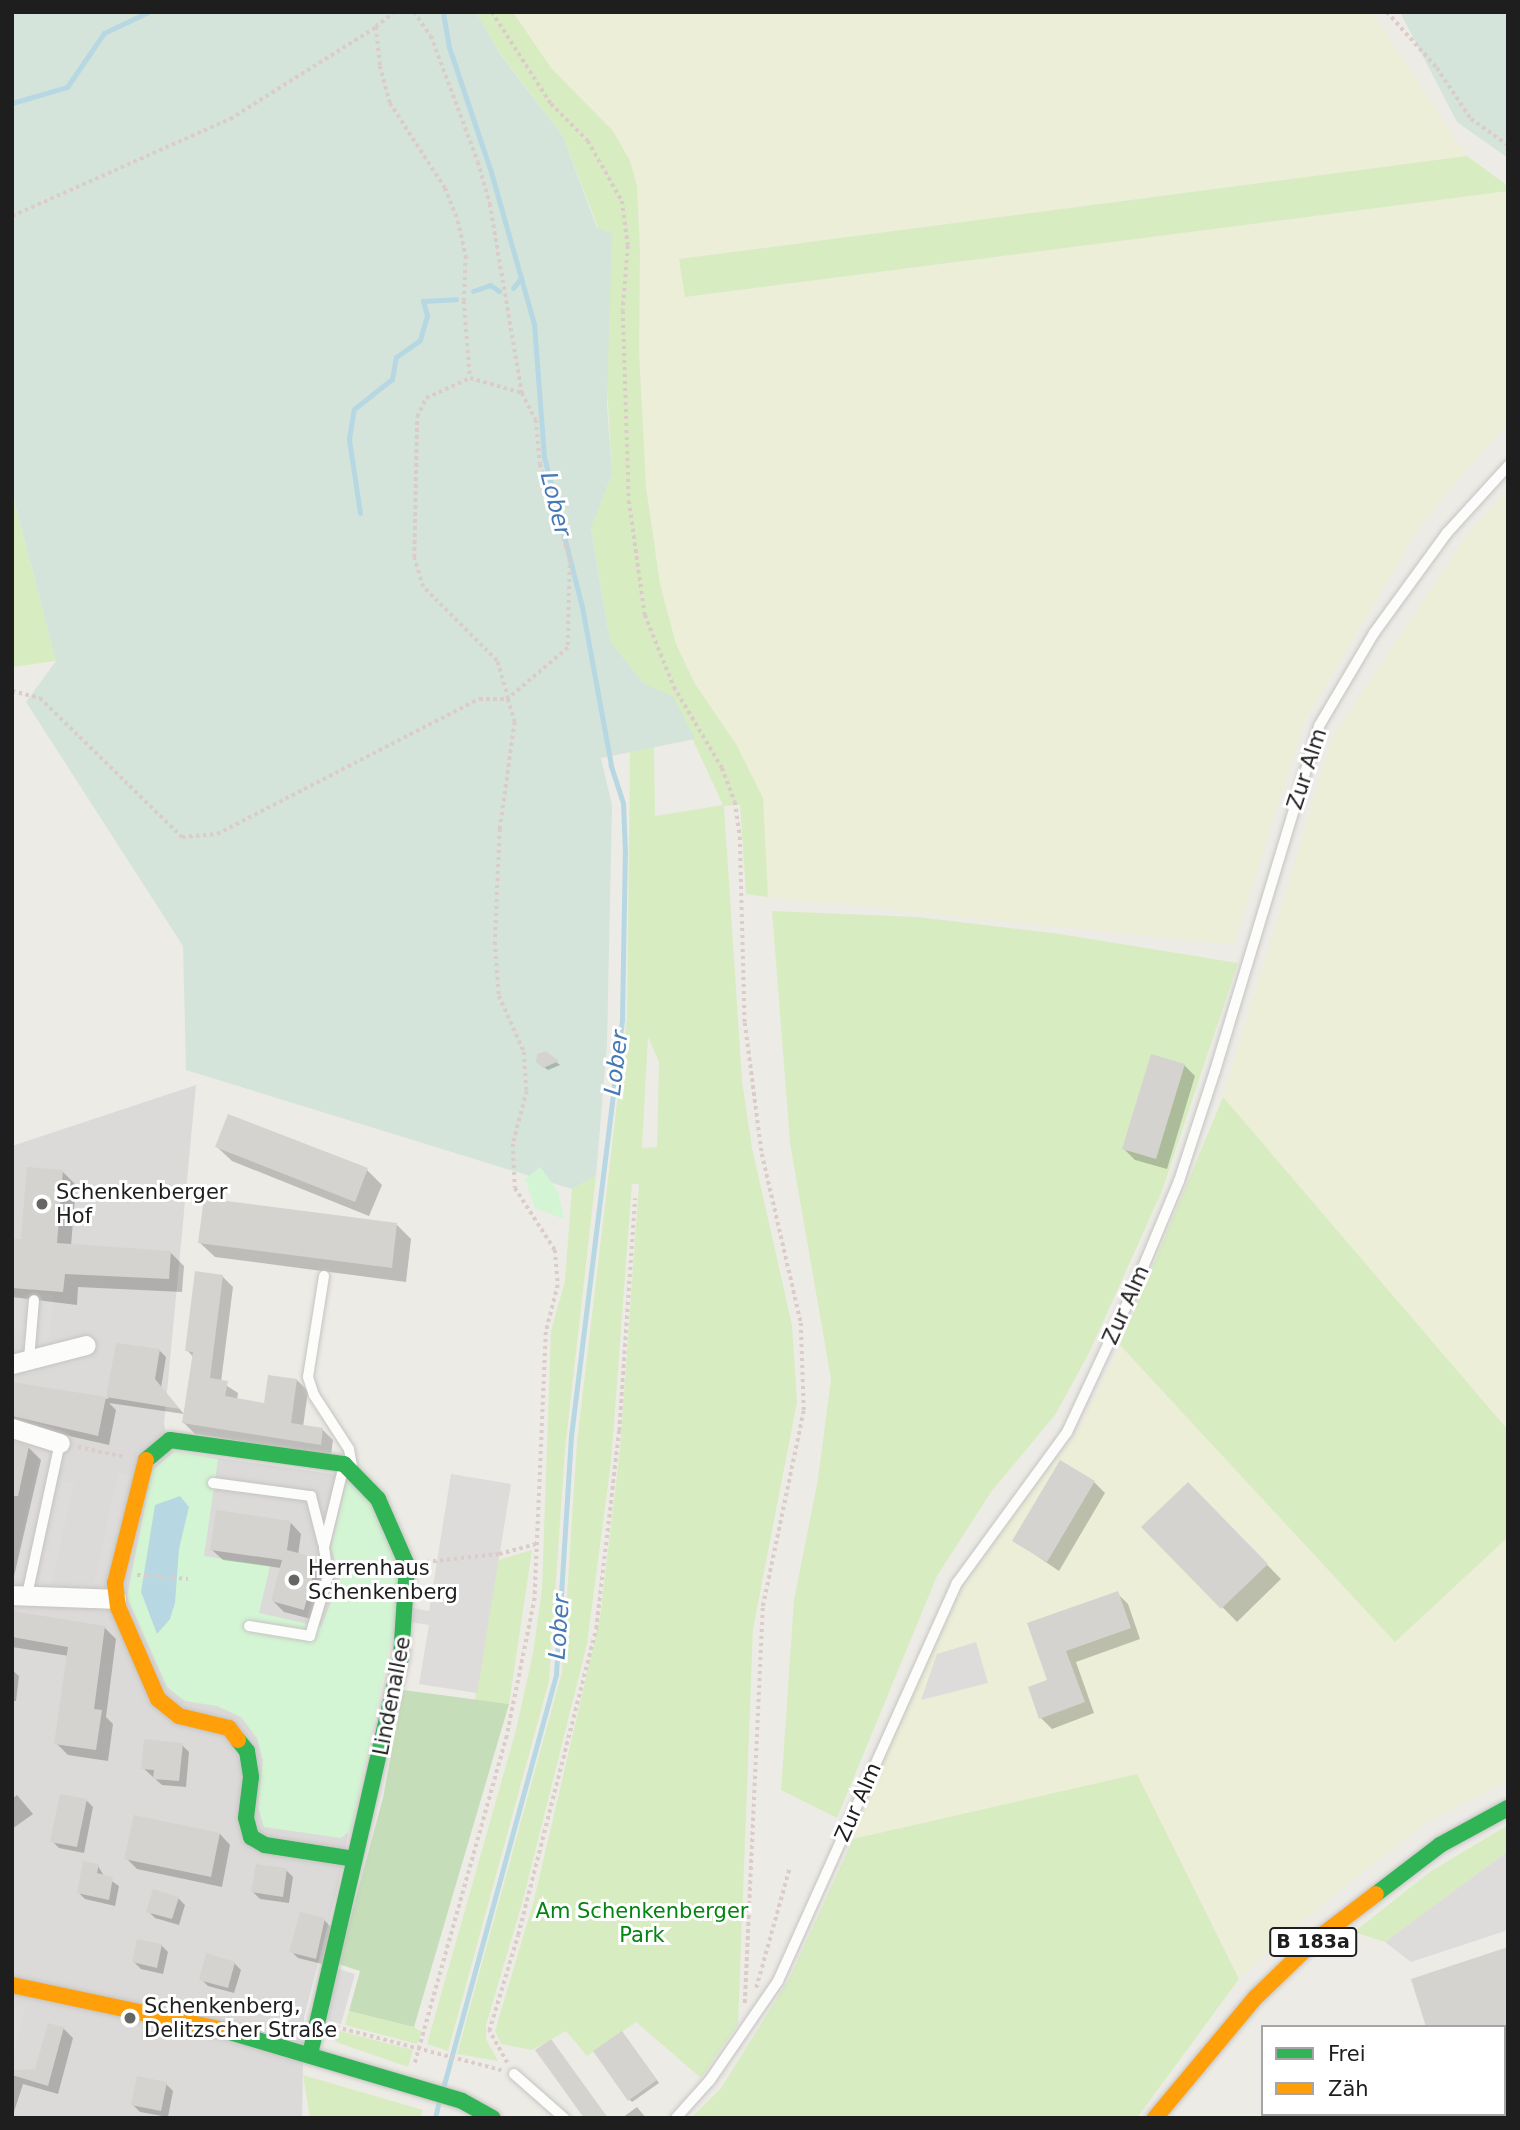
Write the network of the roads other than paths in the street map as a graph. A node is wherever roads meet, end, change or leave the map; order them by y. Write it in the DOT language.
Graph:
graph roads {
  1 [pos="1508,466"];
  2 [pos="324,1276"];
  3 [pos="34,1300"];
  4 [pos="86,1345"];
  5 [pos="21,1362"];
  6 [pos="12,1428"];
  7 [pos="60,1443"];
  8 [pos="349,1469"];
  9 [pos="213,1483"];
  10 [pos="324,1547"];
  11 [pos="19,1595"];
  12 [pos="116,1599"];
  13 [pos="249,1626"];
  14 [pos="1508,1808"];
  15 [pos="354,1859"];
  16 [pos="12,1985"];
  17 [pos="310,2054"];
  18 [pos="514,2074"];
  19 [pos="493,2118"];
  20 [pos="564,2118"];
  21 [pos="676,2118"];
  22 [pos="1155,2118"];
  1 -- 21 [label="lane, Zur Alm"];
  2 -- 8 [label="lane"];
  3 -- 5 [label="lane"];
  4 -- 5 [label="street"];
  6 -- 7 [label="street"];
  7 -- 11 [label="lane"];
  8 -- 10 [label="lane"];
  8 -- 12 [label="street"];
  8 -- 15 [label="street, Lindenallee"];
  9 -- 10 [label="lane"];
  10 -- 13 [label="lane"];
  11 -- 12 [label="street"];
  12 -- 15 [label="street"];
  14 -- 22 [label="street, B 183a"];
  15 -- 17 [label="street, Lindenallee"];
  16 -- 17 [label="street"];
  17 -- 19 [label="street"];
  18 -- 20 [label="lane"];
}
